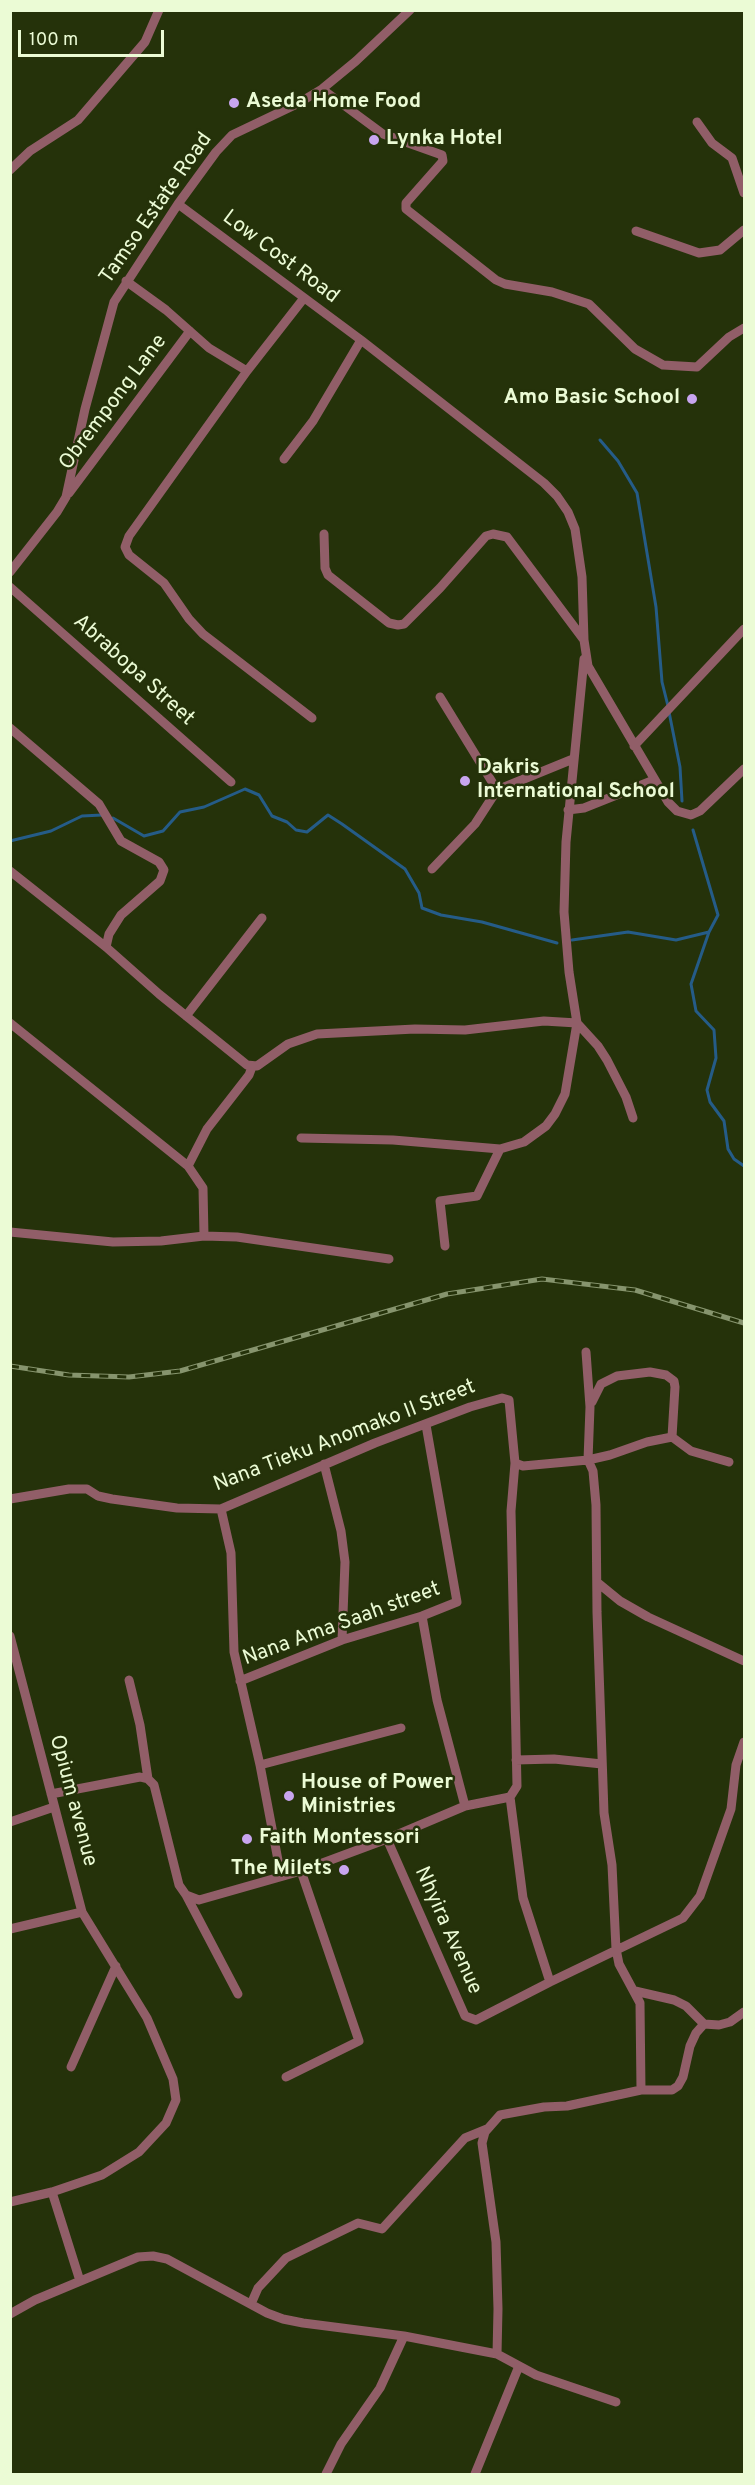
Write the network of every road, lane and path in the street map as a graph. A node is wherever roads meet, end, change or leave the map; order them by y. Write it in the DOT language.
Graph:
graph roads {
  1 [pos="159,10"];
  2 [pos="410,10"];
  3 [pos="322,89"];
  4 [pos="697,123"];
  5 [pos="10,170"];
  6 [pos="744,193"];
  7 [pos="178,204"];
  8 [pos="744,230"];
  9 [pos="636,231"];
  10 [pos="126,281"];
  11 [pos="304,298"];
  12 [pos="744,328"];
  13 [pos="190,331"];
  14 [pos="361,340"];
  15 [pos="247,371"];
  16 [pos="284,459"];
  17 [pos="66,497"];
  18 [pos="324,534"];
  19 [pos="10,572"];
  20 [pos="10,587"];
  21 [pos="744,629"];
  22 [pos="584,640"];
  23 [pos="585,651"];
  24 [pos="440,697"];
  25 [pos="312,718"];
  26 [pos="10,728"];
  27 [pos="634,746"];
  28 [pos="573,759"];
  29 [pos="744,770"];
  30 [pos="654,780"];
  31 [pos="231,783"];
  32 [pos="497,790"];
  33 [pos="568,810"];
  34 [pos="432,869"];
  35 [pos="10,871"];
  36 [pos="262,918"];
  37 [pos="106,947"];
  38 [pos="186,1016"];
  39 [pos="10,1023"];
  40 [pos="577,1023"];
  41 [pos="252,1067"];
  42 [pos="633,1118"];
  43 [pos="301,1138"];
  44 [pos="500,1149"];
  45 [pos="188,1166"];
  46 [pos="10,1232"];
  47 [pos="204,1236"];
  48 [pos="445,1246"];
  49 [pos="389,1259"];
  50 [pos="586,1352"];
  51 [pos="590,1407"];
  52 [pos="426,1425"];
  53 [pos="672,1437"];
  54 [pos="588,1460"];
  55 [pos="729,1462"];
  56 [pos="515,1463"];
  57 [pos="324,1464"];
  58 [pos="10,1499"];
  59 [pos="221,1509"];
  60 [pos="598,1583"];
  61 [pos="422,1616"];
  62 [pos="10,1636"];
  63 [pos="342,1640"];
  64 [pos="744,1661"];
  65 [pos="129,1680"];
  66 [pos="240,1681"];
  67 [pos="401,1728"];
  68 [pos="744,1742"];
  69 [pos="516,1760"];
  70 [pos="602,1764"];
  71 [pos="260,1765"];
  72 [pos="148,1779"];
  73 [pos="51,1794"];
  74 [pos="510,1797"];
  75 [pos="465,1806"];
  76 [pos="54,1807"];
  77 [pos="10,1822"];
  78 [pos="387,1839"];
  79 [pos="301,1871"];
  80 [pos="281,1876"];
  81 [pos="186,1895"];
  82 [pos="82,1912"];
  83 [pos="10,1929"];
  84 [pos="616,1949"];
  85 [pos="116,1966"];
  86 [pos="550,1982"];
  87 [pos="635,1991"];
  88 [pos="238,1994"];
  89 [pos="744,2012"];
  90 [pos="704,2024"];
  91 [pos="71,2067"];
  92 [pos="286,2077"];
  93 [pos="641,2090"];
  94 [pos="487,2129"];
  95 [pos="52,2192"];
  96 [pos="10,2202"];
  97 [pos="80,2281"];
  98 [pos="251,2304"];
  99 [pos="10,2314"];
  100 [pos="404,2336"];
  101 [pos="497,2354"];
  102 [pos="519,2366"];
  103 [pos="616,2402"];
  104 [pos="326,2475"];
  105 [pos="476,2475"];
  1 -- 5 [label="street"];
  2 -- 3 [label="street, Tamso Estate Road"];
  3 -- 7 [label="street, Tamso Estate Road"];
  3 -- 12 [label="street"];
  4 -- 6 [label="street"];
  7 -- 10 [label="street, Tamso Estate Road"];
  7 -- 11 [label="street, Low Cost Road"];
  8 -- 9 [label="street"];
  10 -- 13 [label="street"];
  10 -- 17 [label="street, Tamso Estate Road"];
  11 -- 14 [label="street, Low Cost Road"];
  11 -- 15 [label="street"];
  13 -- 15 [label="street"];
  13 -- 17 [label="street, Obrempong Lane"];
  14 -- 16 [label="street"];
  14 -- 22 [label="street, Low Cost Road"];
  15 -- 25 [label="street"];
  17 -- 19 [label="street, Tamso Estate Road"];
  18 -- 22 [label="street"];
  20 -- 31 [label="street, Abrabopa Street"];
  21 -- 27 [label="street"];
  22 -- 23 [label="street, Low Cost Road"];
  23 -- 27 [label="street"];
  23 -- 28 [label="street"];
  24 -- 32 [label="street"];
  26 -- 37 [label="street"];
  27 -- 30 [label="street"];
  28 -- 32 [label="street"];
  28 -- 33 [label="street"];
  29 -- 30 [label="street"];
  30 -- 33 [label="street"];
  32 -- 34 [label="street"];
  33 -- 40 [label="street"];
  35 -- 37 [label="street"];
  36 -- 38 [label="street"];
  37 -- 38 [label="street"];
  38 -- 41 [label="street"];
  39 -- 45 [label="street"];
  40 -- 41 [label="street"];
  40 -- 42 [label="street"];
  40 -- 44 [label="street"];
  41 -- 45 [label="street"];
  43 -- 44 [label="street"];
  44 -- 48 [label="street"];
  45 -- 47 [label="street"];
  46 -- 47 [label="street"];
  47 -- 49 [label="street"];
  50 -- 51 [label="street"];
  51 -- 53 [label="street"];
  51 -- 54 [label="street"];
  52 -- 56 [label="street, Nana Tieku Anomako II Street"];
  52 -- 57 [label="street, Nana Tieku Anomako II Street"];
  52 -- 61 [label="street, Nana Ama Saah street"];
  53 -- 54 [label="street"];
  53 -- 55 [label="street"];
  54 -- 56 [label="street"];
  54 -- 60 [label="street"];
  56 -- 69 [label="street"];
  57 -- 59 [label="street, Nana Tieku Anomako II Street"];
  57 -- 63 [label="street"];
  58 -- 59 [label="street, Nana Tieku Anomako II Street"];
  59 -- 66 [label="street"];
  60 -- 64 [label="street"];
  60 -- 70 [label="street"];
  61 -- 63 [label="street, Nana Ama Saah street"];
  61 -- 75 [label="street"];
  62 -- 73 [label="street, Opium avenue"];
  63 -- 66 [label="street, Nana Ama Saah street"];
  65 -- 72 [label="street"];
  66 -- 71 [label="street"];
  67 -- 71 [label="street"];
  68 -- 84 [label="street, Nhyira Avenue"];
  69 -- 70 [label="street"];
  69 -- 74 [label="street"];
  70 -- 84 [label="street"];
  71 -- 80 [label="street"];
  72 -- 73 [label="street"];
  72 -- 81 [label="street"];
  73 -- 76 [label="street, Opium avenue"];
  74 -- 75 [label="street"];
  74 -- 86 [label="street"];
  75 -- 78 [label="street"];
  76 -- 77 [label="street"];
  76 -- 82 [label="street, Opium avenue"];
  78 -- 79 [label="street"];
  78 -- 86 [label="street, Nhyira Avenue"];
  79 -- 80 [label="street"];
  79 -- 92 [label="street"];
  80 -- 81 [label="street"];
  81 -- 88 [label="street"];
  82 -- 83 [label="street"];
  82 -- 85 [label="street, Opium avenue"];
  84 -- 86 [label="street, Nhyira Avenue"];
  84 -- 87 [label="street"];
  85 -- 91 [label="street"];
  85 -- 95 [label="street, Opium avenue"];
  87 -- 90 [label="street"];
  87 -- 93 [label="street"];
  89 -- 90 [label="street"];
  90 -- 93 [label="street"];
  93 -- 94 [label="street"];
  94 -- 98 [label="street"];
  94 -- 101 [label="street"];
  95 -- 96 [label="street, Opium avenue"];
  95 -- 97 [label="street"];
  97 -- 98 [label="street"];
  97 -- 99 [label="street"];
  98 -- 100 [label="street"];
  100 -- 101 [label="street"];
  100 -- 104 [label="street"];
  101 -- 102 [label="street"];
  102 -- 103 [label="street"];
  102 -- 105 [label="street"];
}
